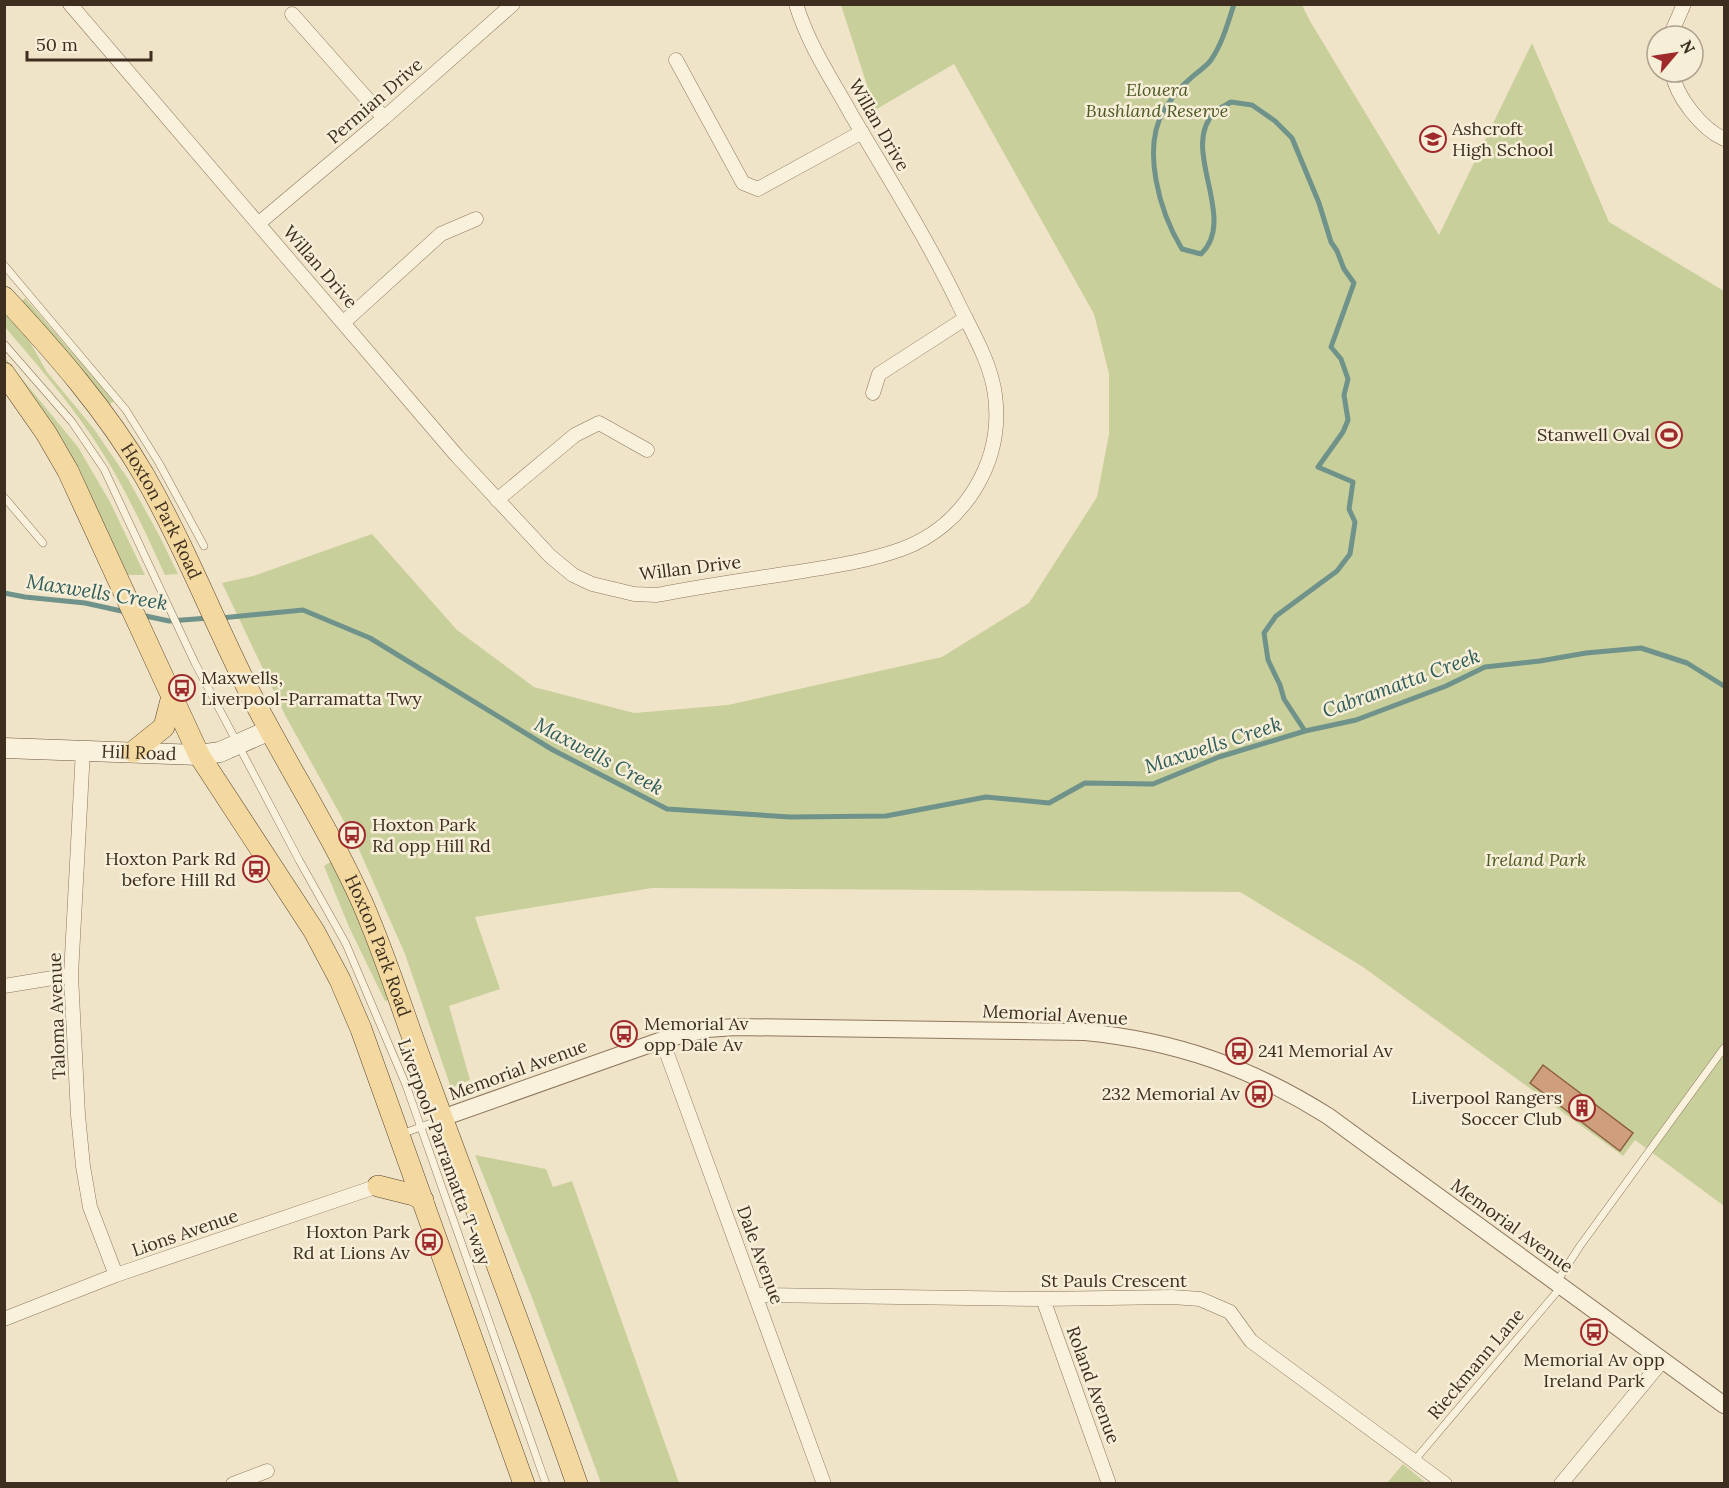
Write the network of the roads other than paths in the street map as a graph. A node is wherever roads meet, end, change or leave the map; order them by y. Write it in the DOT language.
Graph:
graph roads {
  1 [pos="70,4"];
  2 [pos="513,4"];
  3 [pos="796,4"];
  4 [pos="1684,4"];
  5 [pos="292,14"];
  6 [pos="1675,24"];
  7 [pos="676,60"];
  8 [pos="1677,84"];
  9 [pos="384,118"];
  10 [pos="862,132"];
  11 [pos="1725,139"];
  12 [pos="476,219"];
  13 [pos="259,223"];
  14 [pos="4,265"];
  15 [pos="4,297"];
  16 [pos="966,318"];
  17 [pos="344,322"];
  18 [pos="4,344"];
  19 [pos="4,373"];
  20 [pos="873,393"];
  21 [pos="647,450"];
  22 [pos="4,498"];
  23 [pos="497,500"];
  24 [pos="43,543"];
  25 [pos="204,546"];
  26 [pos="172,696"];
  27 [pos="270,730"];
  28 [pos="238,746"];
  29 [pos="4,748"];
  30 [pos="83,750"];
  31 [pos="133,752"];
  32 [pos="199,755"];
  33 [pos="71,975"];
  34 [pos="4,986"];
  35 [pos="662,1040"];
  36 [pos="1725,1048"];
  37 [pos="442,1118"];
  38 [pos="421,1127"];
  39 [pos="399,1135"];
  40 [pos="378,1186"];
  41 [pos="423,1200"];
  42 [pos="116,1275"];
  43 [pos="1559,1285"];
  44 [pos="756,1294"];
  45 [pos="1043,1299"];
  46 [pos="4,1319"];
  47 [pos="1663,1360"];
  48 [pos="1725,1405"];
  49 [pos="1414,1461"];
  50 [pos="267,1472"];
  51 [pos="233,1484"];
  52 [pos="524,1484"];
  53 [pos="546,1484"];
  54 [pos="577,1484"];
  55 [pos="824,1484"];
  56 [pos="1109,1484"];
  57 [pos="1445,1484"];
  58 [pos="1561,1484"];
  1 -- 13 [label="street, Willan Drive"];
  2 -- 9 [label="street, Permian Drive"];
  3 -- 10 [label="street, Willan Drive"];
  4 -- 6 [label="street"];
  5 -- 9 [label="street"];
  7 -- 10 [label="street"];
  8 -- 11 [label="street"];
  9 -- 13 [label="street, Permian Drive"];
  10 -- 16 [label="street, Willan Drive"];
  12 -- 17 [label="street"];
  13 -- 17 [label="street, Willan Drive"];
  14 -- 25 [label="lane"];
  15 -- 27 [label="main road, Hoxton Park Road"];
  16 -- 20 [label="street"];
  16 -- 23 [label="street, Willan Drive"];
  17 -- 23 [label="street, Willan Drive"];
  18 -- 28 [label="lane, Liverpool–Parramatta T-way"];
  19 -- 26 [label="main road"];
  21 -- 23 [label="street"];
  22 -- 24 [label="lane"];
  26 -- 31 [label="main road"];
  26 -- 32 [label="main road"];
  27 -- 28 [label="main road, Hill Road"];
  27 -- 37 [label="main road, Hoxton Park Road"];
  28 -- 32 [label="main road, Hill Road"];
  28 -- 38 [label="lane, Liverpool–Parramatta T-way"];
  29 -- 30 [label="main road, Hill Road"];
  30 -- 31 [label="main road, Hill Road"];
  30 -- 33 [label="street, Taloma Avenue"];
  31 -- 32 [label="main road, Hill Road"];
  32 -- 39 [label="main road"];
  33 -- 34 [label="street"];
  33 -- 42 [label="street, Taloma Avenue"];
  35 -- 37 [label="street, Memorial Avenue"];
  35 -- 43 [label="street, Memorial Avenue"];
  35 -- 44 [label="street, Dale Avenue"];
  36 -- 43 [label="lane, Rieckmann Lane"];
  37 -- 38 [label="lane, Memorial Avenue"];
  37 -- 54 [label="main road, Hoxton Park Road"];
  38 -- 39 [label="lane, Memorial Avenue"];
  38 -- 53 [label="lane, Liverpool–Parramatta T-way"];
  39 -- 41 [label="main road"];
  40 -- 41 [label="main road"];
  40 -- 42 [label="street, Lions Avenue"];
  41 -- 52 [label="main road"];
  42 -- 46 [label="street, Lions Avenue"];
  43 -- 47 [label="street, Memorial Avenue"];
  43 -- 49 [label="lane, Rieckmann Lane"];
  44 -- 45 [label="street, St Pauls Crescent"];
  44 -- 55 [label="street, Dale Avenue"];
  45 -- 49 [label="street, St Pauls Crescent"];
  45 -- 56 [label="street, Roland Avenue"];
  47 -- 48 [label="street, Memorial Avenue"];
  47 -- 58 [label="street"];
  49 -- 57 [label="street, St Pauls Crescent"];
  50 -- 51 [label="street"];
}
